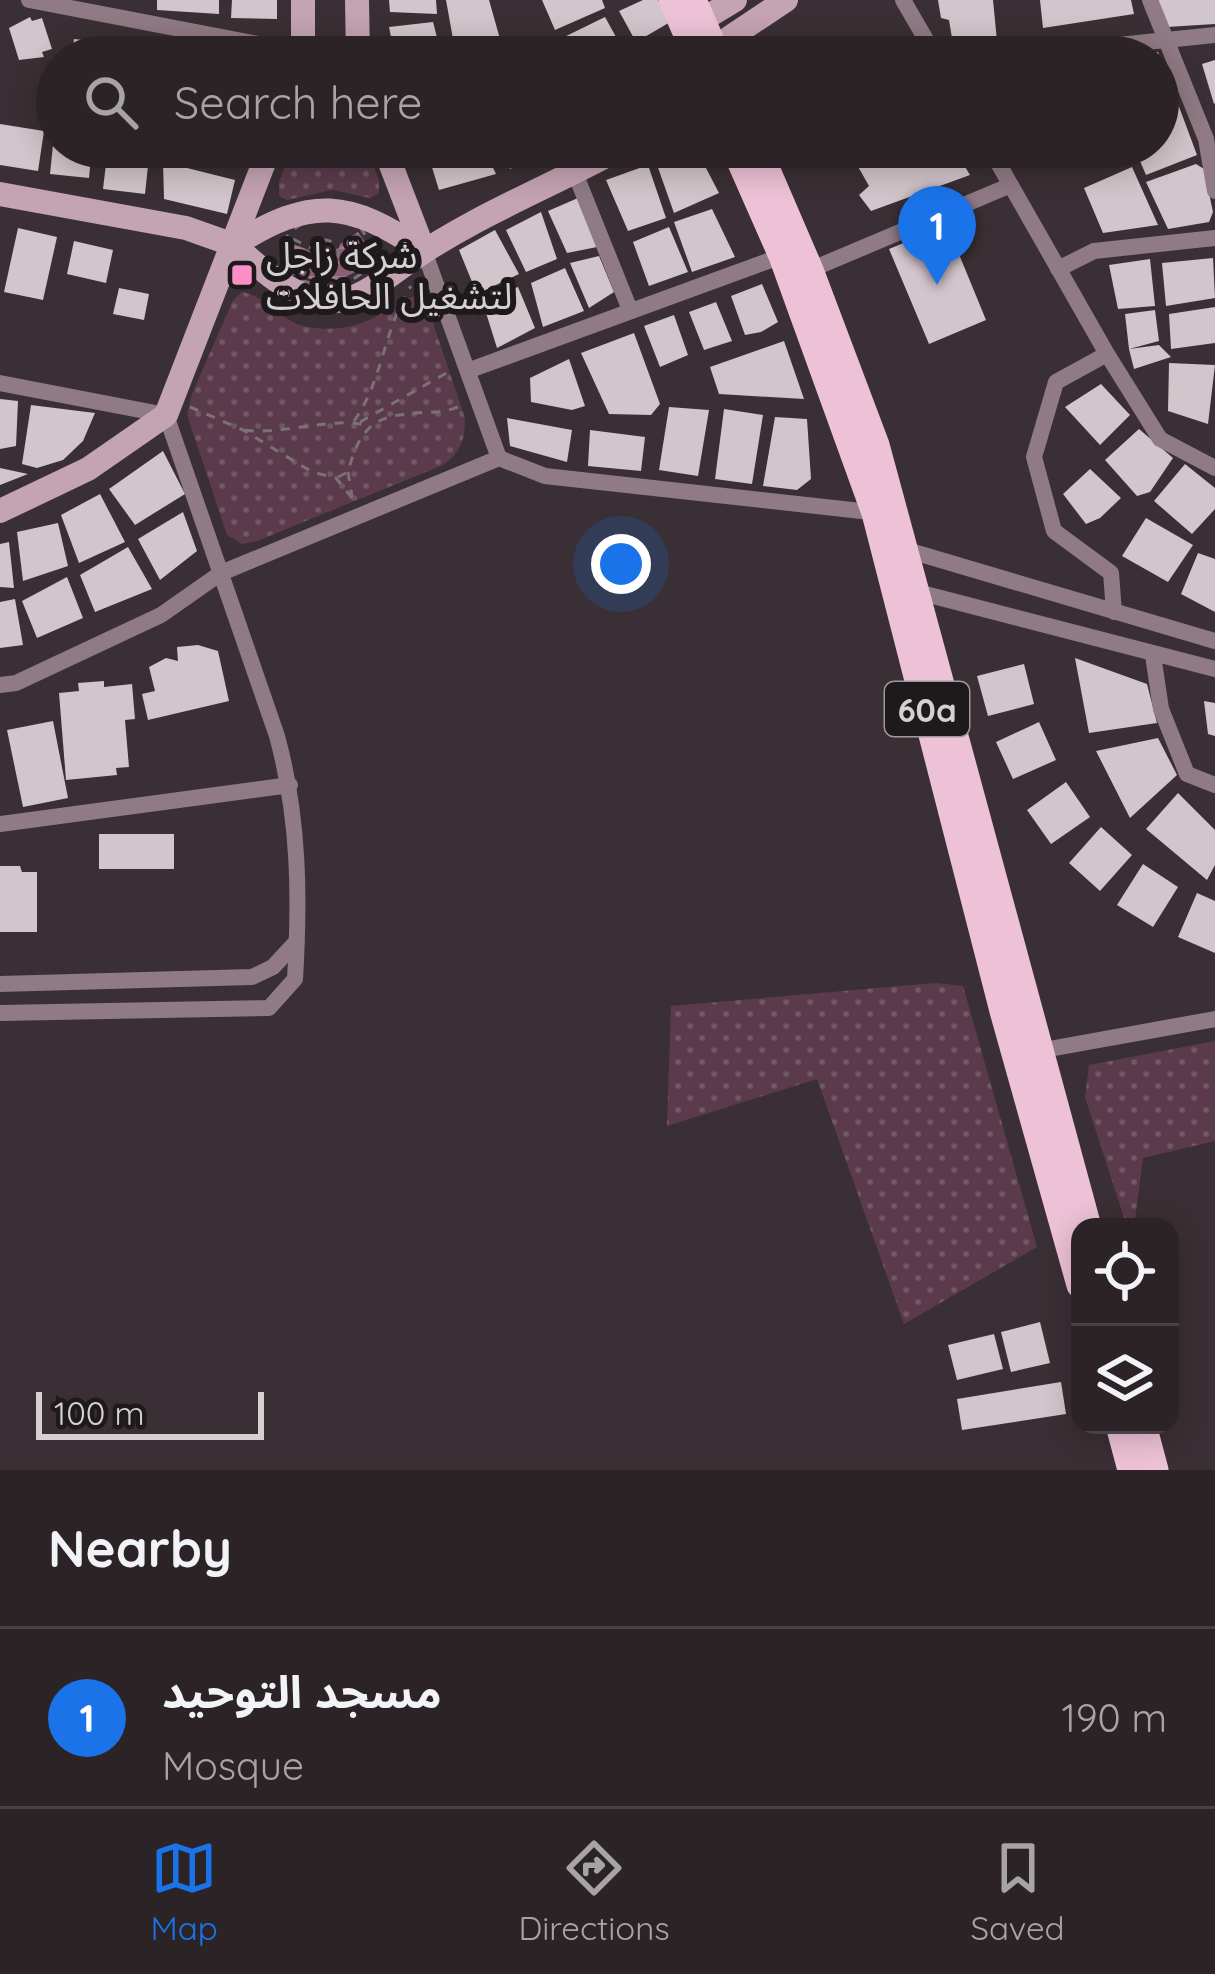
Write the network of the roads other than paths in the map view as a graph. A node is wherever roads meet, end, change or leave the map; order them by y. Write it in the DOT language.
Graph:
graph roads {
  1 [pos="29,0"];
  2 [pos="303,0"];
  3 [pos="357,0"];
  4 [pos="672,0"];
  5 [pos="735,0"];
  6 [pos="786,0"];
  7 [pos="903,0"];
  8 [pos="1150,0"];
  9 [pos="129,9"];
  10 [pos="1215,35"];
  11 [pos="234,36"];
  12 [pos="308,36"];
  13 [pos="358,36"];
  14 [pos="700,36"];
  15 [pos="709,36"];
  16 [pos="718,36"];
  17 [pos="924,36"];
  18 [pos="1167,36"];
  19 [pos="1179,37"];
  20 [pos="1179,67"];
  21 [pos="262,168"];
  22 [pos="392,168"];
  23 [pos="584,168"];
  24 [pos="743,168"];
  25 [pos="766,168"];
  26 [pos="1001,168"];
  27 [pos="575,173"];
  28 [pos="1011,185"];
  29 [pos="1215,191"];
  30 [pos="0,194"];
  31 [pos="1215,238"];
  32 [pos="233,245"];
  33 [pos="424,251"];
  34 [pos="782,256"];
  35 [pos="1058,269"];
  36 [pos="810,270"];
  37 [pos="630,310"];
  38 [pos="1106,354"];
  39 [pos="462,369"];
  40 [pos="0,383"];
  41 [pos="176,411"];
  42 [pos="499,458"];
  43 [pos="1214,461"];
  44 [pos="0,511"];
  45 [pos="885,513"];
  46 [pos="896,549"];
  47 [pos="221,574"];
  48 [pos="907,590"];
  49 [pos="1114,612"];
  50 [pos="1215,641"];
  51 [pos="1153,656"];
  52 [pos="1215,670"];
  53 [pos="0,685"];
  54 [pos="290,784"];
  55 [pos="1215,784"];
  56 [pos="0,824"];
  57 [pos="298,941"];
  58 [pos="0,984"];
  59 [pos="0,1013"];
  60 [pos="1215,1019"];
  61 [pos="1038,1051"];
  62 [pos="1085,1218"];
  63 [pos="1071,1253"];
  64 [pos="1121,1434"];
  65 [pos="1145,1434"];
  66 [pos="1131,1470"];
  67 [pos="1155,1470"];
  1 -- 9 [label="street"];
  2 -- 12 [label="street"];
  3 -- 13 [label="street"];
  4 -- 14 [label="main road"];
  5 -- 15 [label="street"];
  6 -- 16 [label="street"];
  7 -- 17 [label="street"];
  8 -- 18 [label="street"];
  9 -- 11 [label="street"];
  10 -- 19 [label="street"];
  20 -- 29 [label="street"];
  21 -- 32 [label="street"];
  22 -- 33 [label="street"];
  23 -- 27 [label="street"];
  24 -- 34 [label="main road, 60a"];
  25 -- 36 [label="main road, 60a"];
  26 -- 28 [label="street"];
  27 -- 33 [label="street"];
  27 -- 37 [label="street"];
  28 -- 35 [label="street"];
  28 -- 36 [label="street"];
  30 -- 32 [label="street"];
  31 -- 35 [label="street"];
  32 -- 33 [label="street"];
  32 -- 33 [label="street"];
  32 -- 41 [label="street"];
  33 -- 39 [label="street"];
  34 -- 37 [label="street"];
  34 -- 45 [label="main road, 60a"];
  35 -- 38 [label="street"];
  36 -- 45 [label="main road, 60a"];
  37 -- 39 [label="street"];
  38 -- 43 [label="street"];
  38 -- 49 [label="street"];
  39 -- 42 [label="street"];
  40 -- 41 [label="street"];
  41 -- 44 [label="street"];
  41 -- 47 [label="street"];
  42 -- 45 [label="street"];
  42 -- 47 [label="street"];
  45 -- 46 [label="main road, 60a"];
  46 -- 48 [label="main road, 60a"];
  46 -- 49 [label="street"];
  47 -- 53 [label="street"];
  47 -- 54 [label="street"];
  48 -- 51 [label="street"];
  48 -- 61 [label="main road, 60a"];
  48 -- 63 [label="main road, 60a"];
  49 -- 50 [label="street"];
  51 -- 52 [label="street"];
  51 -- 55 [label="street"];
  54 -- 56 [label="street"];
  54 -- 57 [label="street"];
  57 -- 58 [label="street"];
  57 -- 59 [label="street"];
  60 -- 61 [label="street"];
  61 -- 62 [label="main road, 60a"];
  64 -- 66 [label="main road"];
  65 -- 67 [label="main road"];
}
